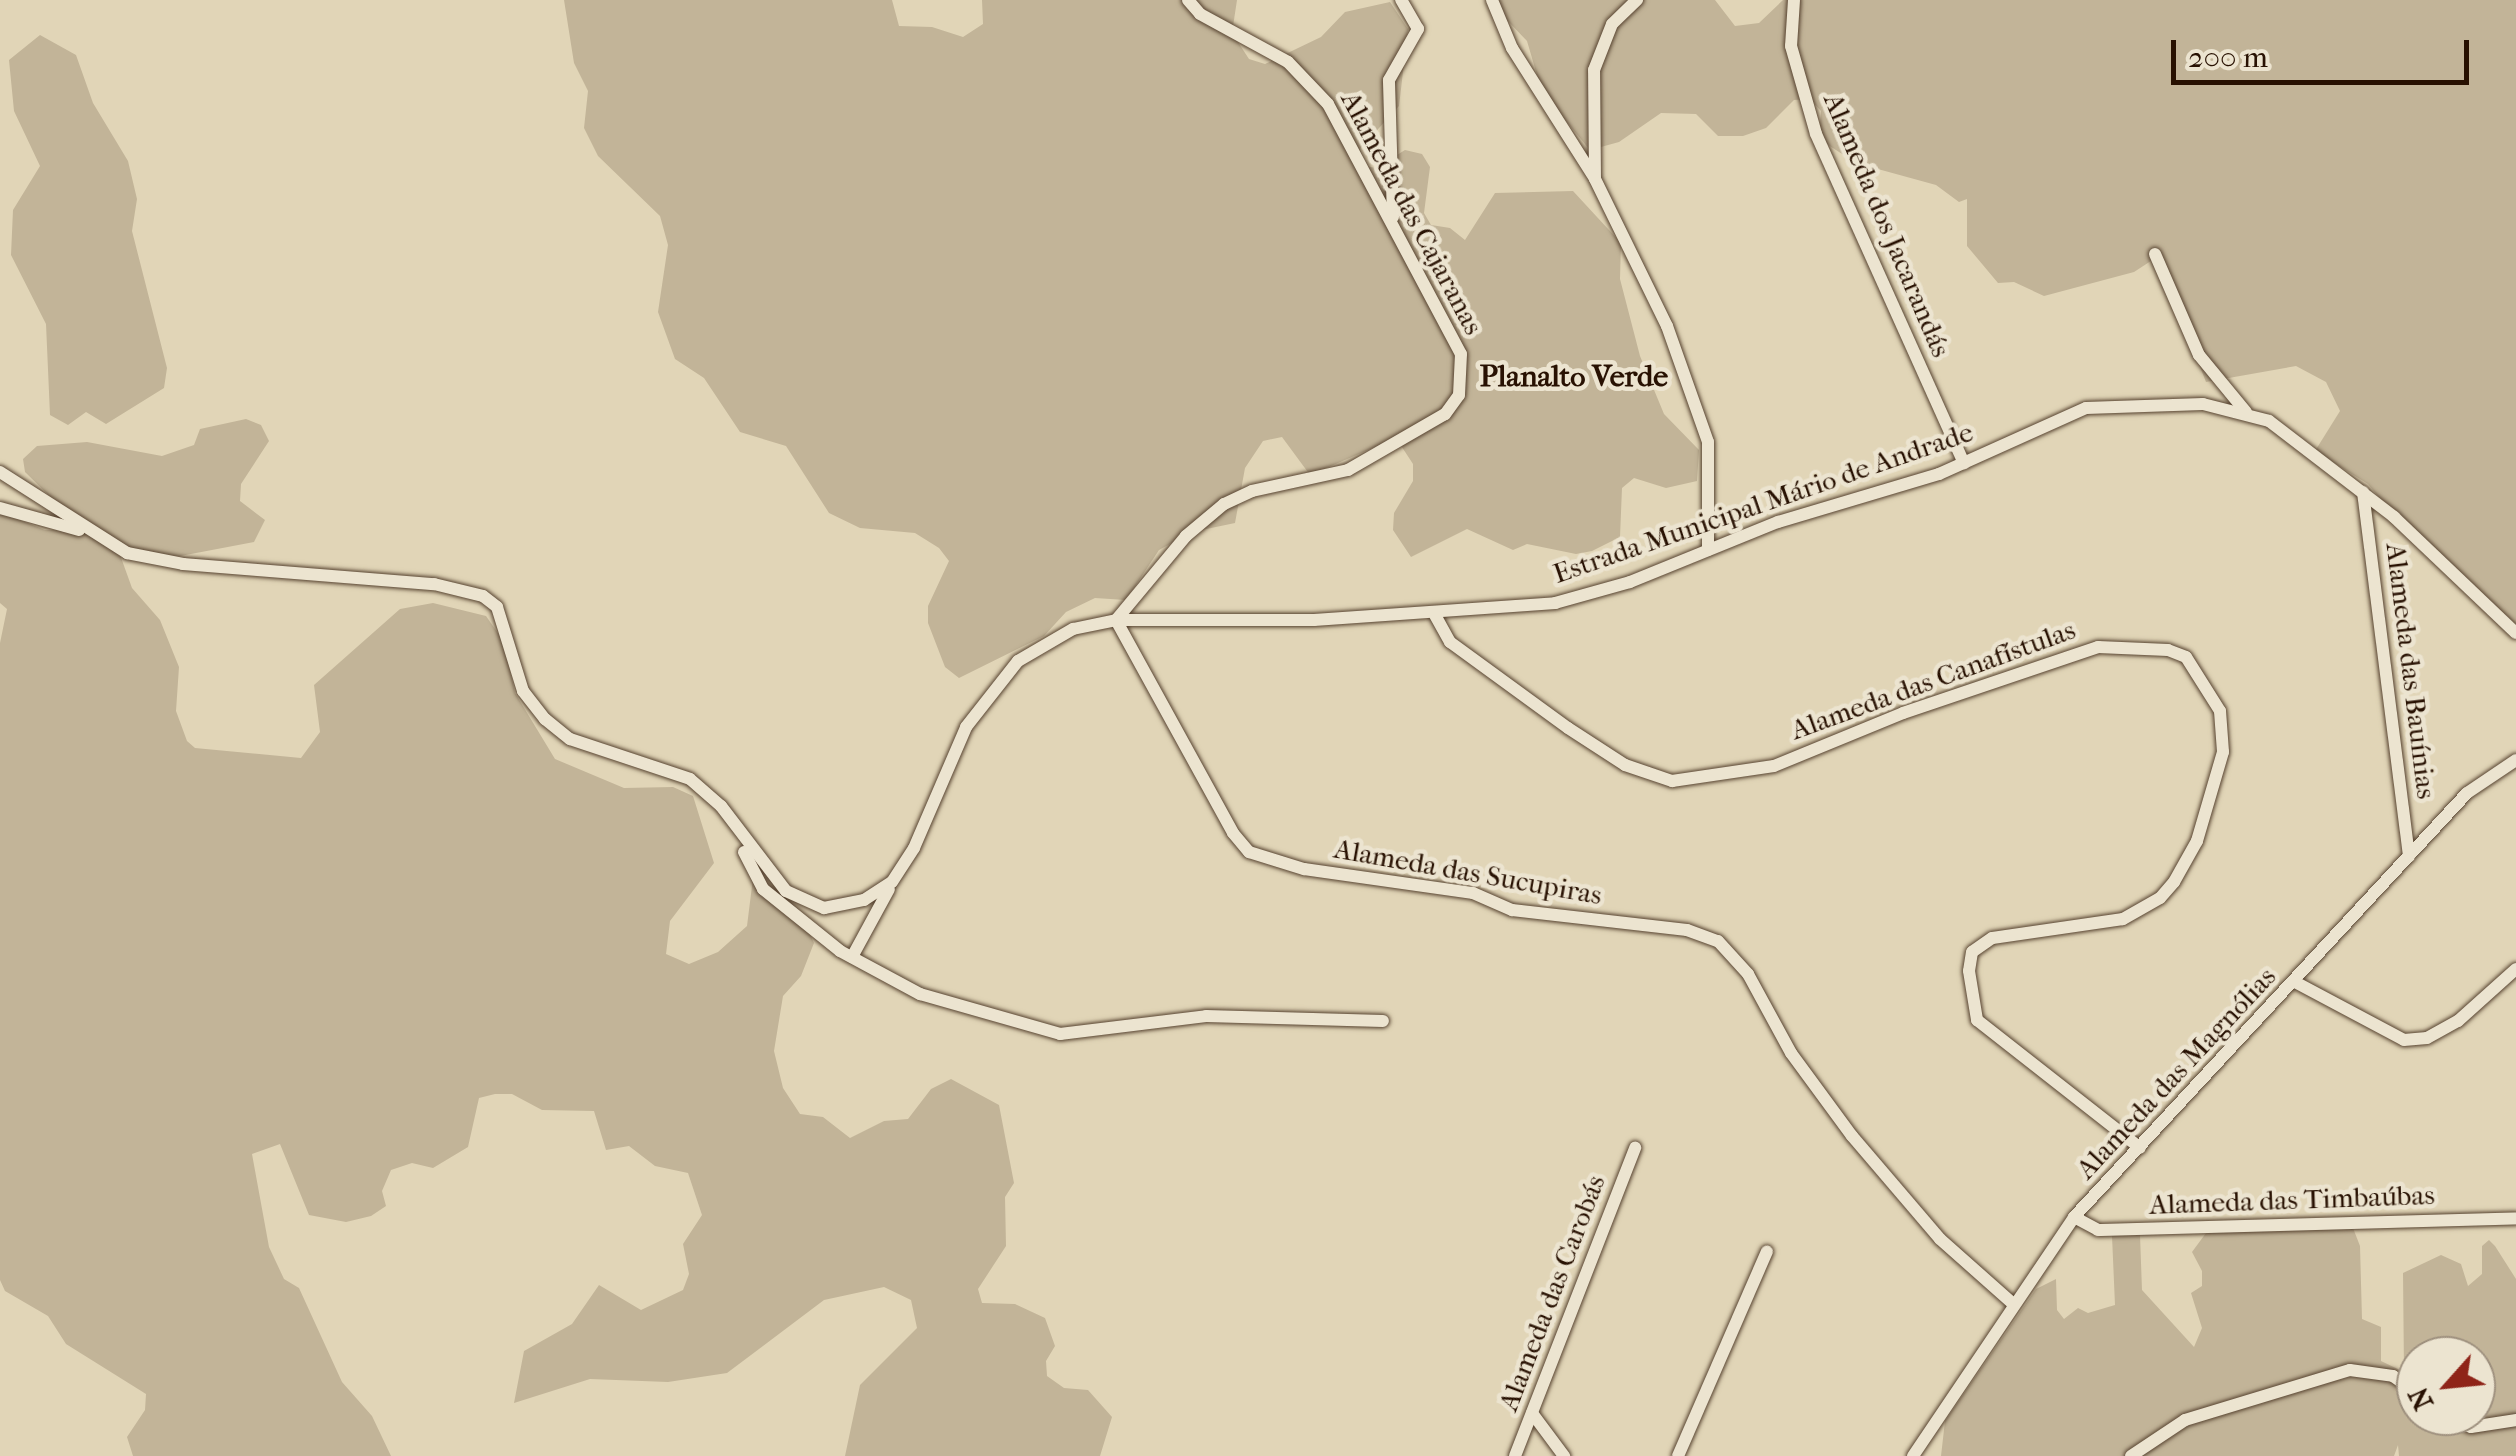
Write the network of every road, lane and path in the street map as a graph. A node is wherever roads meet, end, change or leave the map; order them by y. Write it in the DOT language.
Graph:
graph roads {
  1 [pos="1188,0"];
  2 [pos="1401,0"];
  3 [pos="1492,0"];
  4 [pos="1637,0"];
  5 [pos="1794,0"];
  6 [pos="1595,179"];
  7 [pos="1394,224"];
  8 [pos="2155,254"];
  9 [pos="2248,414"];
  10 [pos="1964,463"];
  11 [pos="0,472"];
  12 [pos="2364,492"];
  13 [pos="0,508"];
  14 [pos="90,533"];
  15 [pos="1708,550"];
  16 [pos="1434,615"];
  17 [pos="1116,620"];
  18 [pos="2516,632"];
  19 [pos="2516,760"];
  20 [pos="735,826"];
  21 [pos="2409,856"];
  22 [pos="892,882"];
  23 [pos="852,957"];
  24 [pos="2516,970"];
  25 [pos="2295,982"];
  26 [pos="1384,1022"];
  27 [pos="1635,1148"];
  28 [pos="2140,1148"];
  29 [pos="2074,1217"];
  30 [pos="2516,1218"];
  31 [pos="1767,1251"];
  32 [pos="2012,1302"];
  33 [pos="2396,1377"];
  34 [pos="1532,1412"];
  35 [pos="1516,1456"];
  36 [pos="1564,1456"];
  37 [pos="1678,1456"];
  38 [pos="1913,1456"];
  39 [pos="2131,1456"];
  1 -- 7 [label="street, Alameda das Cajaranas"];
  2 -- 7 [label="street"];
  3 -- 6 [label="street"];
  4 -- 6 [label="street"];
  5 -- 10 [label="street, Alameda dos Jacarandás"];
  6 -- 15 [label="street"];
  7 -- 17 [label="street, Alameda das Cajaranas"];
  8 -- 9 [label="street"];
  9 -- 10 [label="street, Estrada Municipal Mário de Andrade"];
  9 -- 12 [label="street, Estrada Municipal Mário de Andrade"];
  10 -- 15 [label="street, Estrada Municipal Mário de Andrade"];
  11 -- 14 [label="street"];
  12 -- 18 [label="street, Estrada Municipal Mário de Andrade"];
  12 -- 21 [label="street, Alameda das Bauínias"];
  13 -- 14 [label="street"];
  14 -- 20 [label="street"];
  15 -- 16 [label="street, Estrada Municipal Mário de Andrade"];
  16 -- 17 [label="street, Estrada Municipal Mário de Andrade"];
  16 -- 28 [label="street, Alameda das Canafístulas"];
  17 -- 22 [label="street, Estrada Municipal Mário de Andrade"];
  17 -- 32 [label="street, Alameda das Sucupiras"];
  19 -- 21 [label="street, Alameda das Magnólias"];
  20 -- 22 [label="street"];
  20 -- 23 [label="street"];
  21 -- 25 [label="street, Alameda das Magnólias"];
  22 -- 23 [label="street, Estrada Municipal Mário de Andrade"];
  23 -- 26 [label="street"];
  24 -- 25 [label="street"];
  25 -- 28 [label="street, Alameda das Magnólias"];
  27 -- 34 [label="street, Alameda das Carobás"];
  28 -- 29 [label="street, Alameda das Magnólias"];
  29 -- 30 [label="street, Alameda das Timbaúbas"];
  29 -- 32 [label="street, Alameda das Magnólias"];
  31 -- 37 [label="street"];
  32 -- 38 [label="street, Alameda das Magnólias"];
  33 -- 39 [label="street"];
  34 -- 35 [label="street, Alameda das Carobás"];
  34 -- 36 [label="street"];
}
